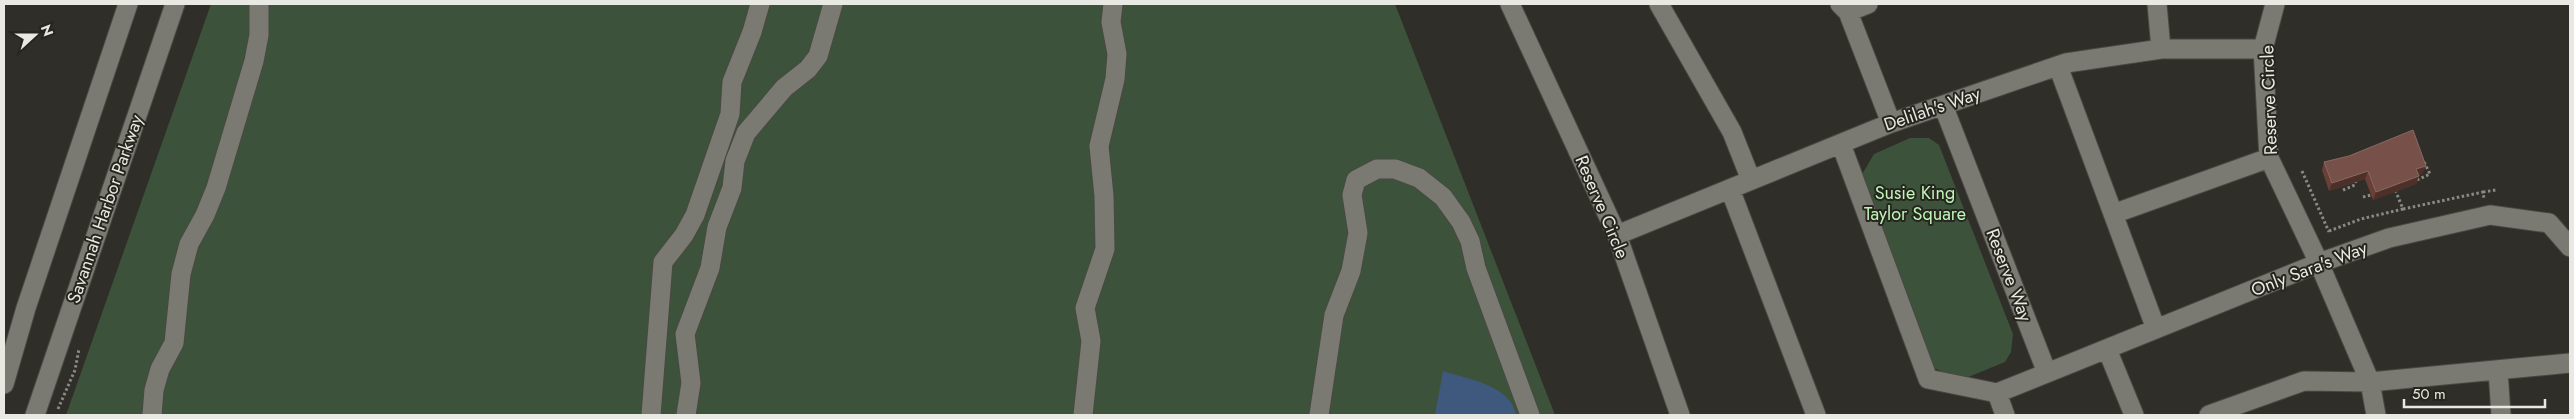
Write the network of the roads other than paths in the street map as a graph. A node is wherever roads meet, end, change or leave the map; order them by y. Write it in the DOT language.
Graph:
graph roads {
  1 [pos="128,4"];
  2 [pos="175,4"];
  3 [pos="259,4"];
  4 [pos="760,4"];
  5 [pos="833,4"];
  6 [pos="1113,4"];
  7 [pos="1510,4"];
  8 [pos="1659,4"];
  9 [pos="1868,4"];
  10 [pos="2157,4"];
  11 [pos="2275,4"];
  12 [pos="1844,8"];
  13 [pos="2160,49"];
  14 [pos="2263,49"];
  15 [pos="2058,66"];
  16 [pos="1943,105"];
  17 [pos="1891,123"];
  18 [pos="1841,144"];
  19 [pos="2269,158"];
  20 [pos="1751,180"];
  21 [pos="1730,189"];
  22 [pos="2113,214"];
  23 [pos="1617,235"];
  24 [pos="2570,247"];
  25 [pos="2319,263"];
  26 [pos="2156,329"];
  27 [pos="2107,349"];
  28 [pos="2570,363"];
  29 [pos="2498,370"];
  30 [pos="2047,373"];
  31 [pos="2370,382"];
  32 [pos="4,384"];
  33 [pos="1997,393"];
  34 [pos="35,415"];
  35 [pos="152,415"];
  36 [pos="651,415"];
  37 [pos="686,415"];
  38 [pos="1083,415"];
  39 [pos="1319,415"];
  40 [pos="1530,415"];
  41 [pos="1680,415"];
  42 [pos="1816,415"];
  43 [pos="2005,415"];
  44 [pos="2134,415"];
  45 [pos="2209,415"];
  46 [pos="2376,415"];
  47 [pos="2501,415"];
  1 -- 32 [label="street"];
  2 -- 34 [label="street, Savannah Harbor Parkway"];
  3 -- 35 [label="street"];
  4 -- 36 [label="street"];
  5 -- 37 [label="street"];
  6 -- 38 [label="street"];
  7 -- 23 [label="street, Reserve Circle"];
  8 -- 20 [label="street"];
  9 -- 12 [label="street"];
  10 -- 13 [label="street"];
  11 -- 14 [label="street, Reserve Circle"];
  12 -- 17 [label="street"];
  13 -- 14 [label="street, Delilah's Way"];
  13 -- 15 [label="street, Delilah's Way"];
  14 -- 19 [label="street, Reserve Circle"];
  15 -- 16 [label="street, Delilah's Way"];
  15 -- 22 [label="street"];
  16 -- 17 [label="street, Delilah's Way"];
  16 -- 30 [label="street, Reserve Way"];
  17 -- 18 [label="street, Delilah's Way"];
  18 -- 20 [label="street, Delilah's Way"];
  18 -- 33 [label="street"];
  19 -- 22 [label="street"];
  19 -- 25 [label="street, Reserve Circle"];
  20 -- 21 [label="street, Delilah's Way"];
  21 -- 23 [label="street, Delilah's Way"];
  21 -- 42 [label="street"];
  22 -- 26 [label="street"];
  23 -- 41 [label="street, Reserve Circle"];
  24 -- 25 [label="street, Only Sara's Way"];
  25 -- 26 [label="street, Only Sara's Way"];
  25 -- 31 [label="street, Reserve Circle"];
  26 -- 27 [label="street, Only Sara's Way"];
  27 -- 30 [label="street, Only Sara's Way"];
  27 -- 44 [label="street"];
  28 -- 29 [label="street"];
  29 -- 31 [label="street"];
  29 -- 47 [label="street"];
  30 -- 33 [label="street"];
  31 -- 45 [label="street"];
  31 -- 46 [label="street, Reserve Circle"];
  33 -- 43 [label="street"];
  39 -- 40 [label="street"];
}
